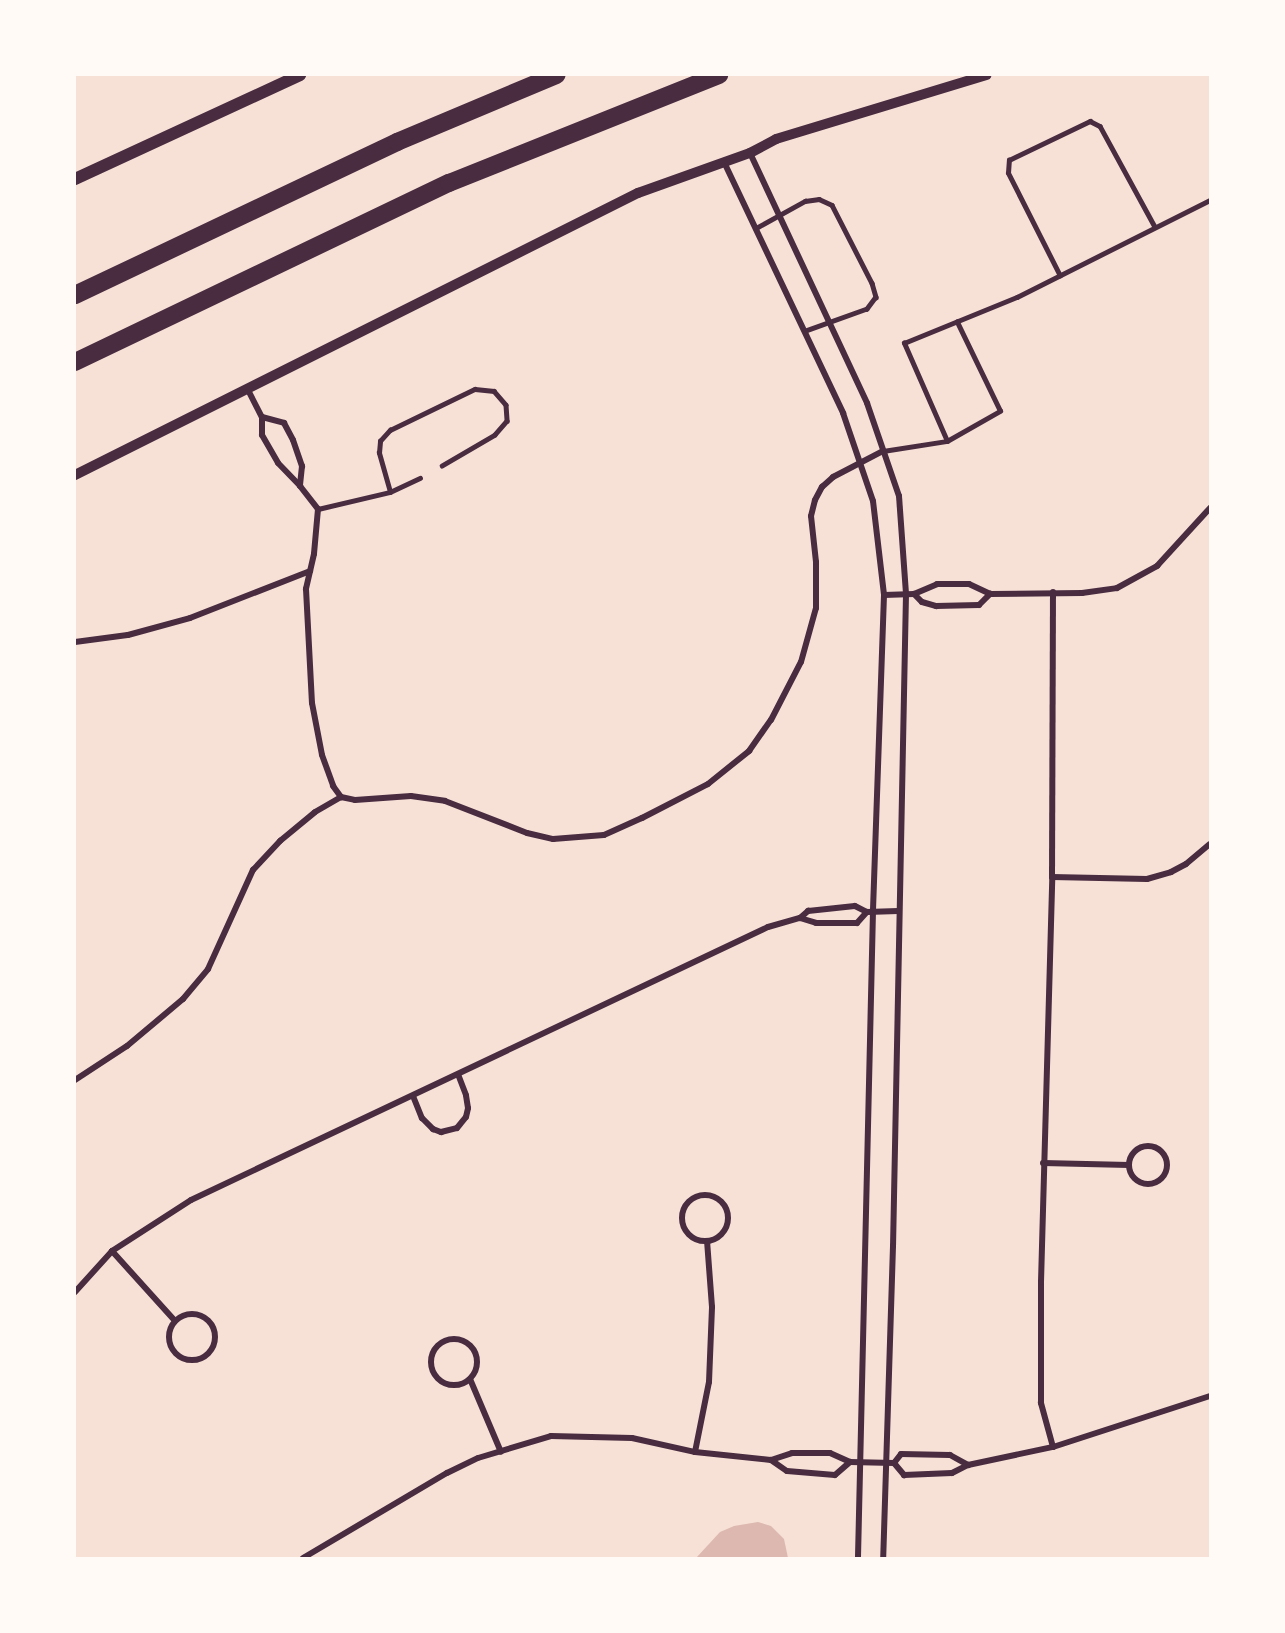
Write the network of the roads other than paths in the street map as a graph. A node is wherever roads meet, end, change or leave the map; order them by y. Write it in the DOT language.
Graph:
graph roads {
  1 [pos="300,75"];
  2 [pos="556,75"];
  3 [pos="719,75"];
  4 [pos="987,75"];
  5 [pos="750,153"];
  6 [pos="724,161"];
  7 [pos="75,179"];
  8 [pos="1210,200"];
  9 [pos="779,214"];
  10 [pos="1155,227"];
  11 [pos="756,228"];
  12 [pos="1060,276"];
  13 [pos="75,296"];
  14 [pos="829,320"];
  15 [pos="957,322"];
  16 [pos="806,331"];
  17 [pos="75,362"];
  18 [pos="247,388"];
  19 [pos="262,417"];
  20 [pos="947,441"];
  21 [pos="883,451"];
  22 [pos="859,461"];
  23 [pos="442,466"];
  24 [pos="75,475"];
  25 [pos="420,478"];
  26 [pos="300,486"];
  27 [pos="390,492"];
  28 [pos="1210,508"];
  29 [pos="318,509"];
  30 [pos="310,571"];
  31 [pos="1053,592"];
  32 [pos="906,594"];
  33 [pos="914,594"];
  34 [pos="990,594"];
  35 [pos="884,595"];
  36 [pos="75,642"];
  37 [pos="341,797"];
  38 [pos="1210,844"];
  39 [pos="1052,877"];
  40 [pos="898,911"];
  41 [pos="870,912"];
  42 [pos="800,918"];
  43 [pos="458,1074"];
  44 [pos="75,1079"];
  45 [pos="412,1096"];
  46 [pos="1043,1162"];
  47 [pos="1129,1165"];
  48 [pos="707,1241"];
  49 [pos="112,1251"];
  50 [pos="75,1292"];
  51 [pos="175,1321"];
  52 [pos="470,1379"];
  53 [pos="1210,1396"];
  54 [pos="1053,1447"];
  55 [pos="501,1452"];
  56 [pos="695,1452"];
  57 [pos="771,1460"];
  58 [pos="850,1462"];
  59 [pos="861,1463"];
  60 [pos="890,1463"];
  61 [pos="968,1465"];
  62 [pos="303,1558"];
  63 [pos="858,1558"];
  64 [pos="883,1558"];
  1 -- 7 [label="main road"];
  2 -- 13 [label="highway"];
  3 -- 17 [label="highway"];
  4 -- 5 [label="street"];
  5 -- 6 [label="street"];
  5 -- 9 [label="street"];
  6 -- 11 [label="street"];
  6 -- 18 [label="street"];
  8 -- 10 [label="lane"];
  9 -- 11 [label="lane"];
  9 -- 14 [label="street"];
  9 -- 14 [label="lane"];
  10 -- 12 [label="lane"];
  10 -- 12 [label="lane"];
  11 -- 16 [label="street"];
  12 -- 15 [label="lane"];
  14 -- 16 [label="lane"];
  14 -- 21 [label="street"];
  15 -- 20 [label="lane"];
  15 -- 20 [label="lane"];
  16 -- 22 [label="street"];
  18 -- 19 [label="street"];
  18 -- 24 [label="street"];
  19 -- 26 [label="street"];
  19 -- 26 [label="street"];
  20 -- 21 [label="lane"];
  21 -- 22 [label="street"];
  21 -- 32 [label="street"];
  22 -- 35 [label="street"];
  22 -- 37 [label="street"];
  23 -- 27 [label="lane"];
  25 -- 27 [label="lane"];
  26 -- 29 [label="street"];
  27 -- 29 [label="lane"];
  28 -- 31 [label="street"];
  29 -- 30 [label="street"];
  30 -- 36 [label="street"];
  30 -- 37 [label="street"];
  31 -- 34 [label="street"];
  31 -- 39 [label="street"];
  32 -- 33 [label="street"];
  32 -- 35 [label="street"];
  32 -- 40 [label="street"];
  33 -- 34 [label="street"];
  33 -- 34 [label="street"];
  35 -- 41 [label="street"];
  37 -- 44 [label="street"];
  38 -- 39 [label="street"];
  39 -- 46 [label="street"];
  40 -- 41 [label="street"];
  40 -- 60 [label="street"];
  41 -- 42 [label="street"];
  41 -- 42 [label="street"];
  41 -- 59 [label="street"];
  42 -- 43 [label="street"];
  43 -- 45 [label="street"];
  43 -- 45 [label="street"];
  45 -- 49 [label="street"];
  46 -- 47 [label="street"];
  46 -- 54 [label="street"];
  47 -- 47 [label="street"];
  48 -- 48 [label="street"];
  48 -- 56 [label="street"];
  49 -- 50 [label="street"];
  49 -- 51 [label="street"];
  51 -- 51 [label="street"];
  52 -- 52 [label="street"];
  52 -- 55 [label="street"];
  53 -- 54 [label="street"];
  54 -- 61 [label="street"];
  55 -- 56 [label="street"];
  55 -- 62 [label="street"];
  56 -- 57 [label="street"];
  57 -- 58 [label="street"];
  57 -- 58 [label="street"];
  58 -- 59 [label="street"];
  59 -- 60 [label="street"];
  59 -- 63 [label="street"];
  60 -- 61 [label="street"];
  60 -- 61 [label="street"];
  60 -- 64 [label="street"];
}
